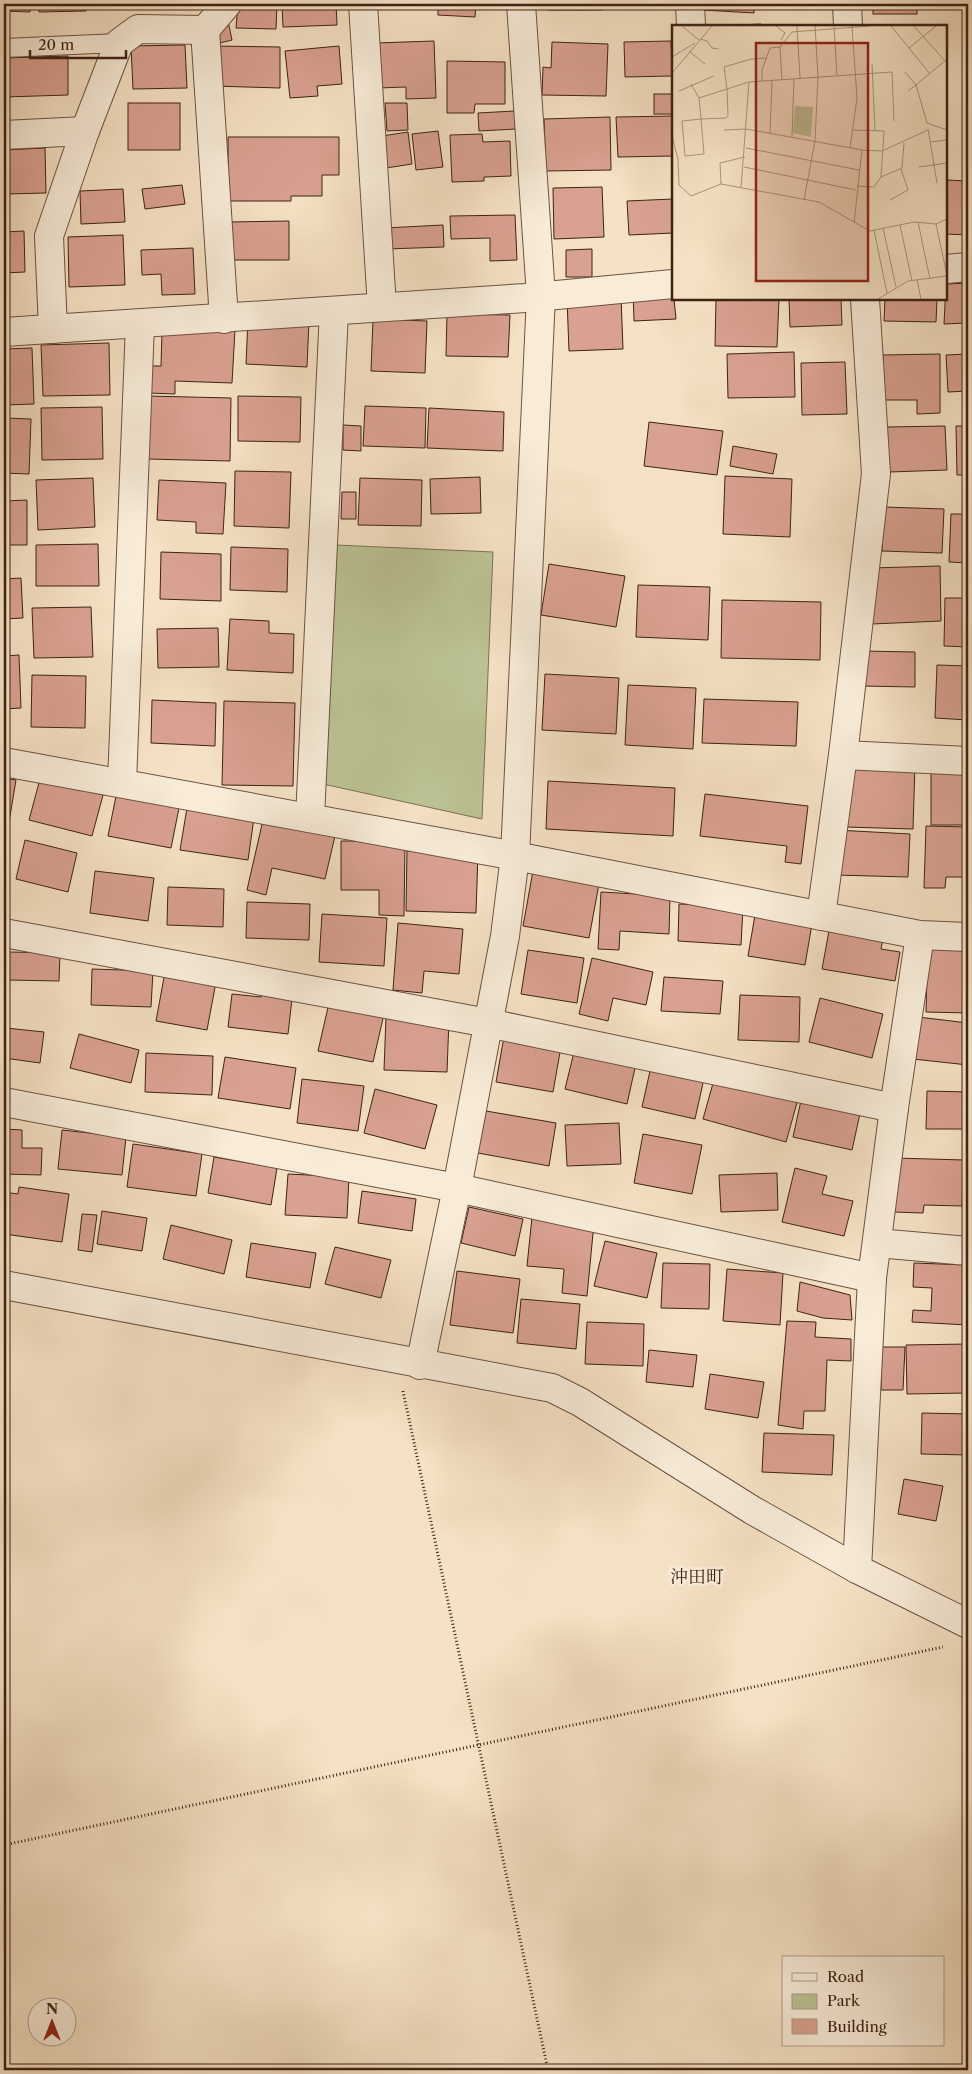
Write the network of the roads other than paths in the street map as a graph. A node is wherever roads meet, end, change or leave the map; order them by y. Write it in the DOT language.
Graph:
graph roads {
  1 [pos="227,4"];
  2 [pos="363,4"];
  3 [pos="521,4"];
  4 [pos="690,4"];
  5 [pos="847,4"];
  6 [pos="691,25"];
  7 [pos="848,25"];
  8 [pos="205,30"];
  9 [pos="119,43"];
  10 [pos="4,48"];
  11 [pos="85,131"];
  12 [pos="4,135"];
  13 [pos="968,267"];
  14 [pos="947,268"];
  15 [pos="672,284"];
  16 [pos="541,296"];
  17 [pos="865,300"];
  18 [pos="382,307"];
  19 [pos="334,310"];
  20 [pos="224,318"];
  21 [pos="140,324"];
  22 [pos="53,329"];
  23 [pos="4,332"];
  24 [pos="843,755"];
  25 [pos="968,761"];
  26 [pos="4,762"];
  27 [pos="122,783"];
  28 [pos="310,818"];
  29 [pos="516,856"];
  30 [pos="821,916"];
  31 [pos="4,932"];
  32 [pos="920,935"];
  33 [pos="968,936"];
  34 [pos="488,1023"];
  35 [pos="4,1102"];
  36 [pos="894,1108"];
  37 [pos="457,1188"];
  38 [pos="877,1243"];
  39 [pos="968,1251"];
  40 [pos="872,1278"];
  41 [pos="4,1285"];
  42 [pos="420,1365"];
  43 [pos="857,1569"];
  44 [pos="968,1624"];
  1 -- 8 [label="street"];
  2 -- 18 [label="street"];
  3 -- 16 [label="street"];
  4 -- 6 [label="street"];
  5 -- 7 [label="street"];
  8 -- 9 [label="street"];
  8 -- 20 [label="street"];
  9 -- 10 [label="lane"];
  9 -- 11 [label="street"];
  11 -- 12 [label="street"];
  11 -- 22 [label="street"];
  13 -- 14 [label="street"];
  15 -- 16 [label="street"];
  16 -- 18 [label="street"];
  16 -- 29 [label="street"];
  17 -- 24 [label="street"];
  18 -- 19 [label="street"];
  19 -- 20 [label="street"];
  19 -- 28 [label="street"];
  20 -- 21 [label="street"];
  21 -- 22 [label="street"];
  21 -- 27 [label="street"];
  22 -- 23 [label="street"];
  24 -- 25 [label="street"];
  24 -- 30 [label="street"];
  26 -- 27 [label="street"];
  27 -- 28 [label="street"];
  28 -- 29 [label="street"];
  29 -- 30 [label="street"];
  29 -- 34 [label="street"];
  30 -- 32 [label="street"];
  31 -- 34 [label="street"];
  32 -- 33 [label="street"];
  32 -- 36 [label="street"];
  34 -- 36 [label="street"];
  34 -- 37 [label="street"];
  35 -- 37 [label="street"];
  36 -- 38 [label="street"];
  37 -- 40 [label="street"];
  37 -- 42 [label="street"];
  38 -- 39 [label="street"];
  38 -- 40 [label="street"];
  40 -- 43 [label="street"];
  41 -- 42 [label="street"];
  42 -- 43 [label="street"];
  43 -- 44 [label="street"];
}
